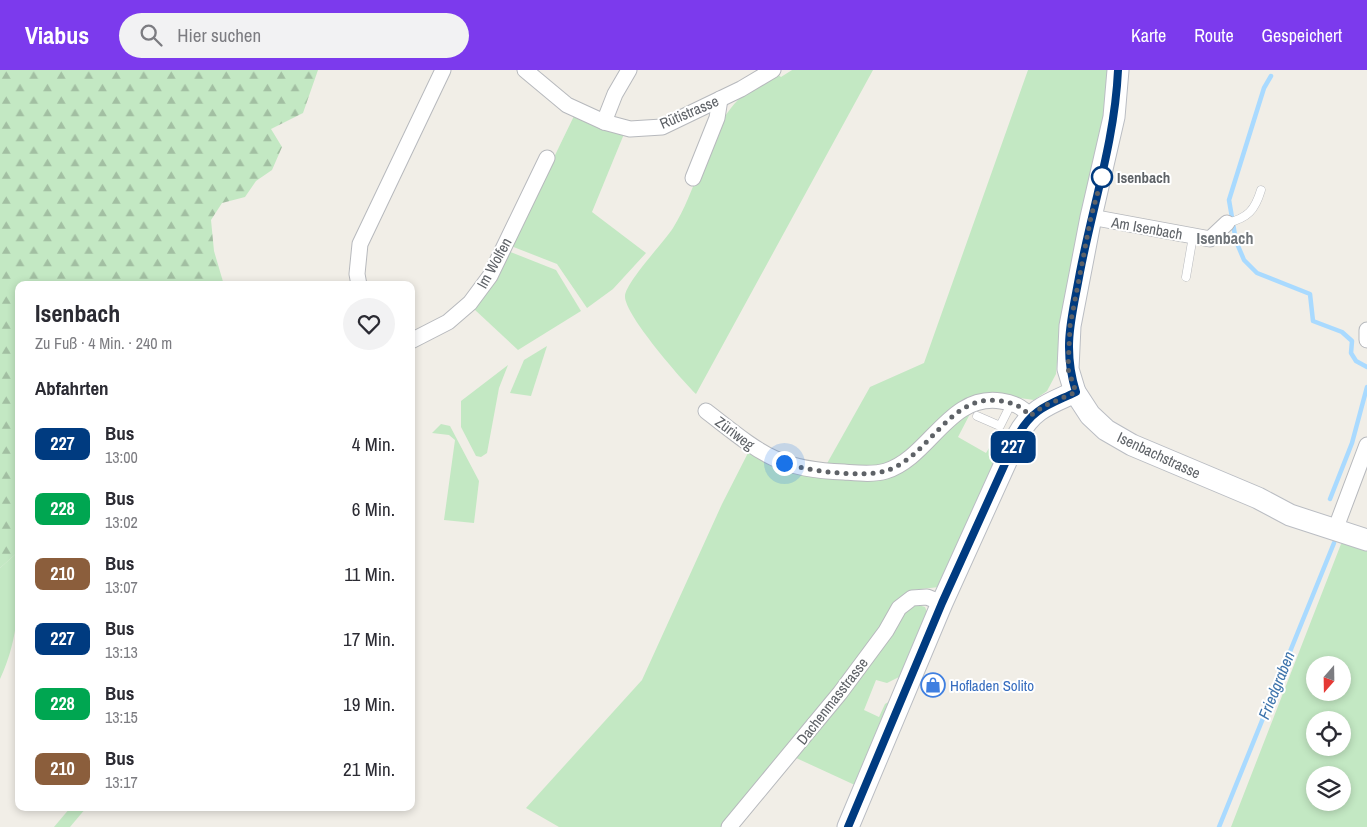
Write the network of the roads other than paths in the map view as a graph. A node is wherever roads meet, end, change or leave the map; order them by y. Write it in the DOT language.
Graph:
graph roads {
  1 [pos="443,70"];
  2 [pos="525,70"];
  3 [pos="629,70"];
  4 [pos="773,70"];
  5 [pos="1118,70"];
  6 [pos="720,100"];
  7 [pos="604,122"];
  8 [pos="547,158"];
  9 [pos="694,178"];
  10 [pos="1261,190"];
  11 [pos="1091,217"];
  12 [pos="1233,221"];
  13 [pos="1193,236"];
  14 [pos="1186,277"];
  15 [pos="359,281"];
  16 [pos="1367,330"];
  17 [pos="415,339"];
  18 [pos="1367,340"];
  19 [pos="1076,392"];
  20 [pos="1012,402"];
  21 [pos="706,411"];
  22 [pos="977,416"];
  23 [pos="1030,416"];
  24 [pos="1367,445"];
  25 [pos="1335,530"];
  26 [pos="1367,540"];
  27 [pos="942,603"];
  28 [pos="728,827"];
  29 [pos="848,827"];
  1 -- 15 [label="street"];
  2 -- 7 [label="street, Rütistrasse"];
  3 -- 7 [label="street"];
  4 -- 6 [label="street, Rütistrasse"];
  5 -- 11 [label="main road, Isenbachstrasse"];
  6 -- 7 [label="street, Rütistrasse"];
  6 -- 9 [label="street"];
  8 -- 17 [label="street, Im Wolfen"];
  10 -- 12 [label="lane"];
  11 -- 13 [label="street, Am Isenbach"];
  11 -- 19 [label="main road, Isenbachstrasse"];
  12 -- 13 [label="street, Am Isenbach"];
  13 -- 14 [label="lane"];
  16 -- 18 [label="street"];
  19 -- 23 [label="main road"];
  19 -- 25 [label="main road, Isenbachstrasse"];
  20 -- 21 [label="street, Züriweg"];
  20 -- 22 [label="lane"];
  20 -- 23 [label="street"];
  23 -- 27 [label="main road"];
  24 -- 25 [label="street"];
  25 -- 26 [label="main road, Isenbachstrasse"];
  27 -- 28 [label="street, Dachenmasstrasse"];
  27 -- 29 [label="main road"];
}
